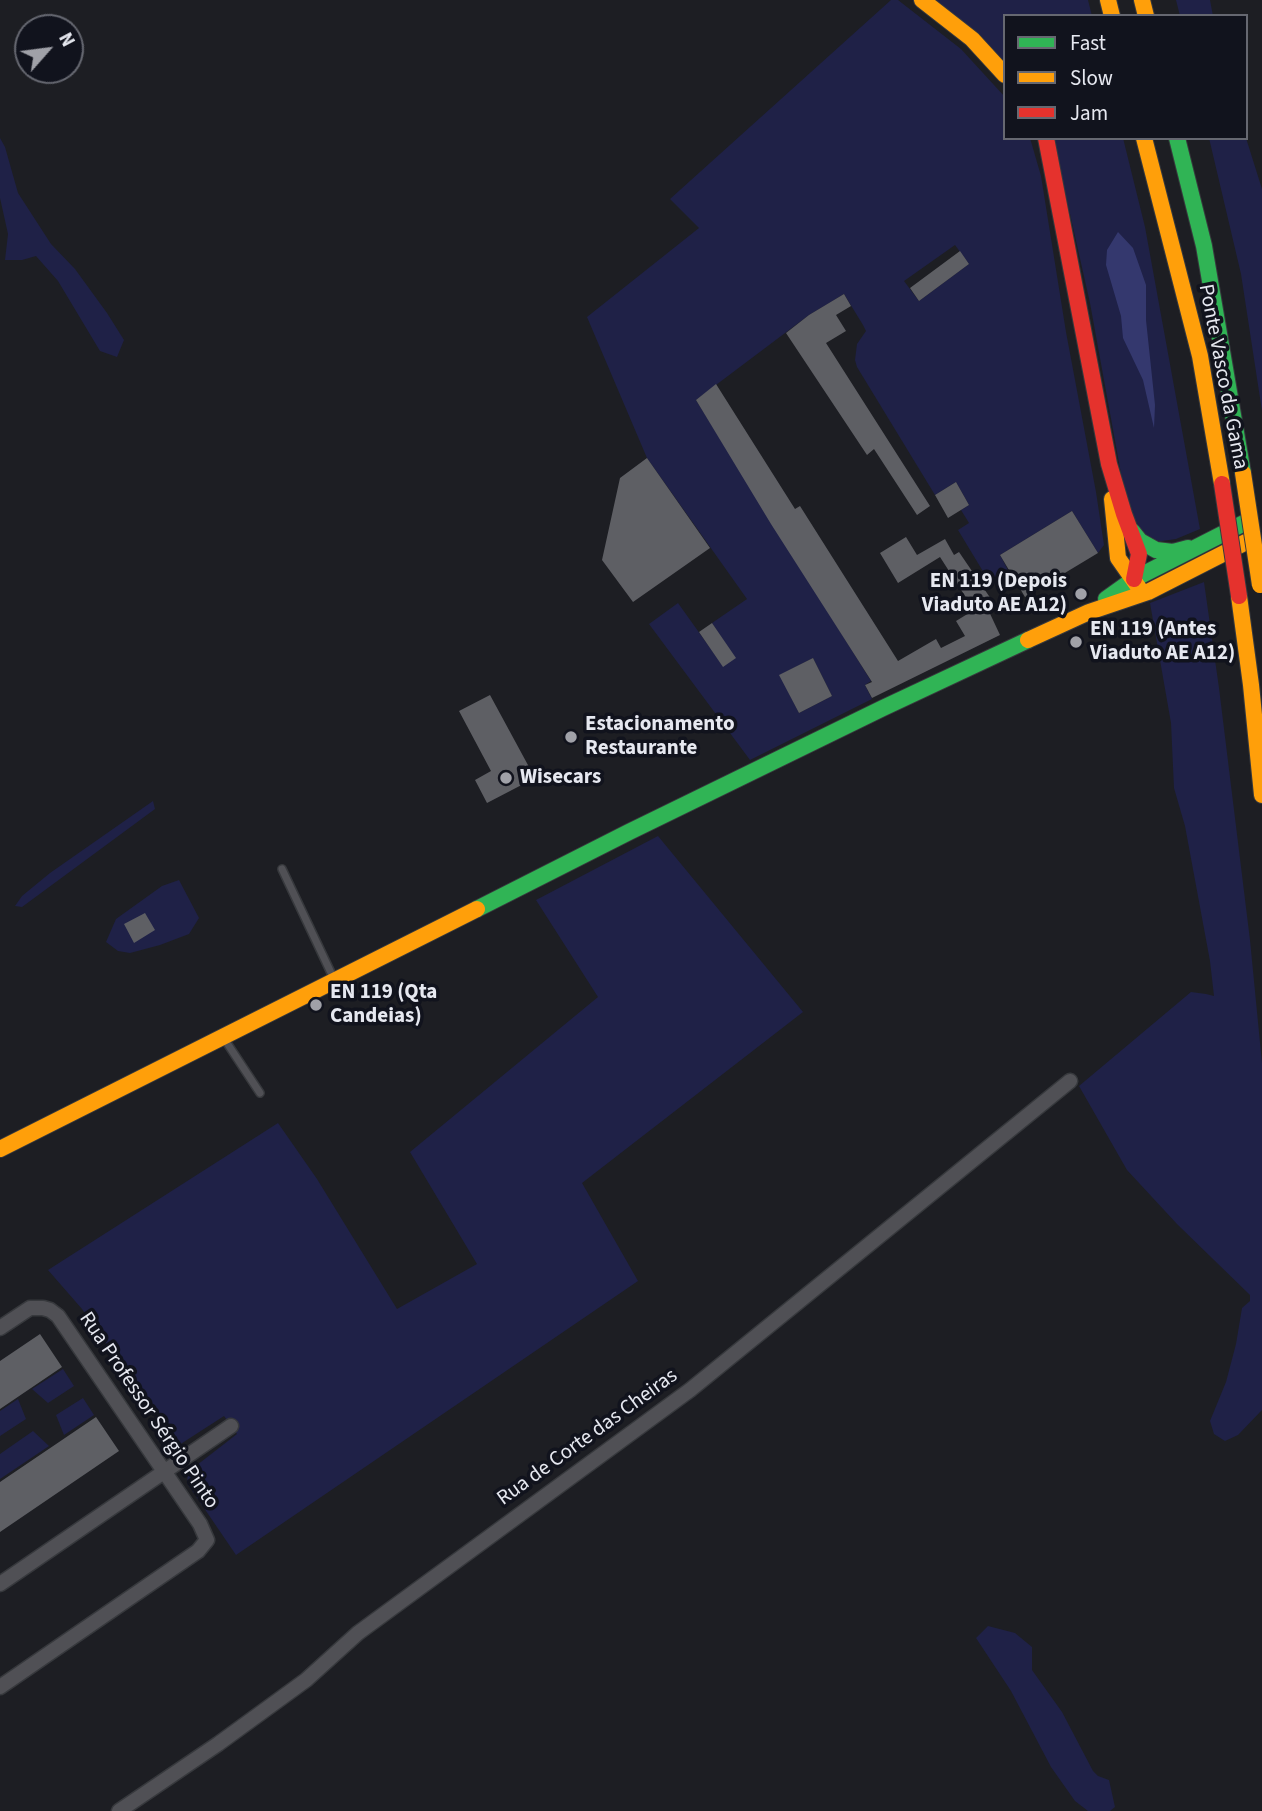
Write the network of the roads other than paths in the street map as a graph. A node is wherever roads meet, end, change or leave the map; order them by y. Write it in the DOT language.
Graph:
graph roads {
  1 [pos="922,0"];
  2 [pos="1003,73"];
  3 [pos="1046,140"];
  4 [pos="1145,140"];
  5 [pos="1178,140"];
  6 [pos="1109,464"];
  7 [pos="1262,513"];
  8 [pos="1128,524"];
  9 [pos="1262,534"];
  10 [pos="1200,545"];
  11 [pos="1134,579"];
  12 [pos="1261,592"];
  13 [pos="1143,594"];
  14 [pos="1089,612"];
  15 [pos="1262,794"];
  16 [pos="282,869"];
  17 [pos="335,981"];
  18 [pos="223,1037"];
  19 [pos="1070,1082"];
  20 [pos="260,1093"];
  21 [pos="0,1149"];
  22 [pos="0,1328"];
  23 [pos="231,1426"];
  24 [pos="164,1472"];
  25 [pos="0,1584"];
  26 [pos="0,1686"];
  27 [pos="119,1811"];
  1 -- 2 [label="main road"];
  3 -- 6 [label="main road"];
  4 -- 15 [label="main road, Ponte Vasco da Gama, bridge"];
  5 -- 12 [label="main road, Ponte Vasco da Gama, bridge"];
  6 -- 8 [label="main road"];
  6 -- 11 [label="main road"];
  7 -- 10 [label="main road"];
  8 -- 10 [label="main road"];
  8 -- 11 [label="main road"];
  9 -- 13 [label="main road"];
  10 -- 11 [label="main road"];
  11 -- 13 [label="main road"];
  11 -- 14 [label="main road"];
  13 -- 14 [label="main road"];
  14 -- 17 [label="main road"];
  16 -- 17 [label="lane"];
  17 -- 18 [label="main road"];
  18 -- 20 [label="lane"];
  18 -- 21 [label="main road"];
  19 -- 27 [label="street, Rua de Corte das Cheiras"];
  22 -- 24 [label="street, Rua Professor Sérgio Pinto"];
  23 -- 24 [label="street"];
  24 -- 25 [label="street"];
  24 -- 26 [label="street, Rua Professor Sérgio Pinto"];
}
